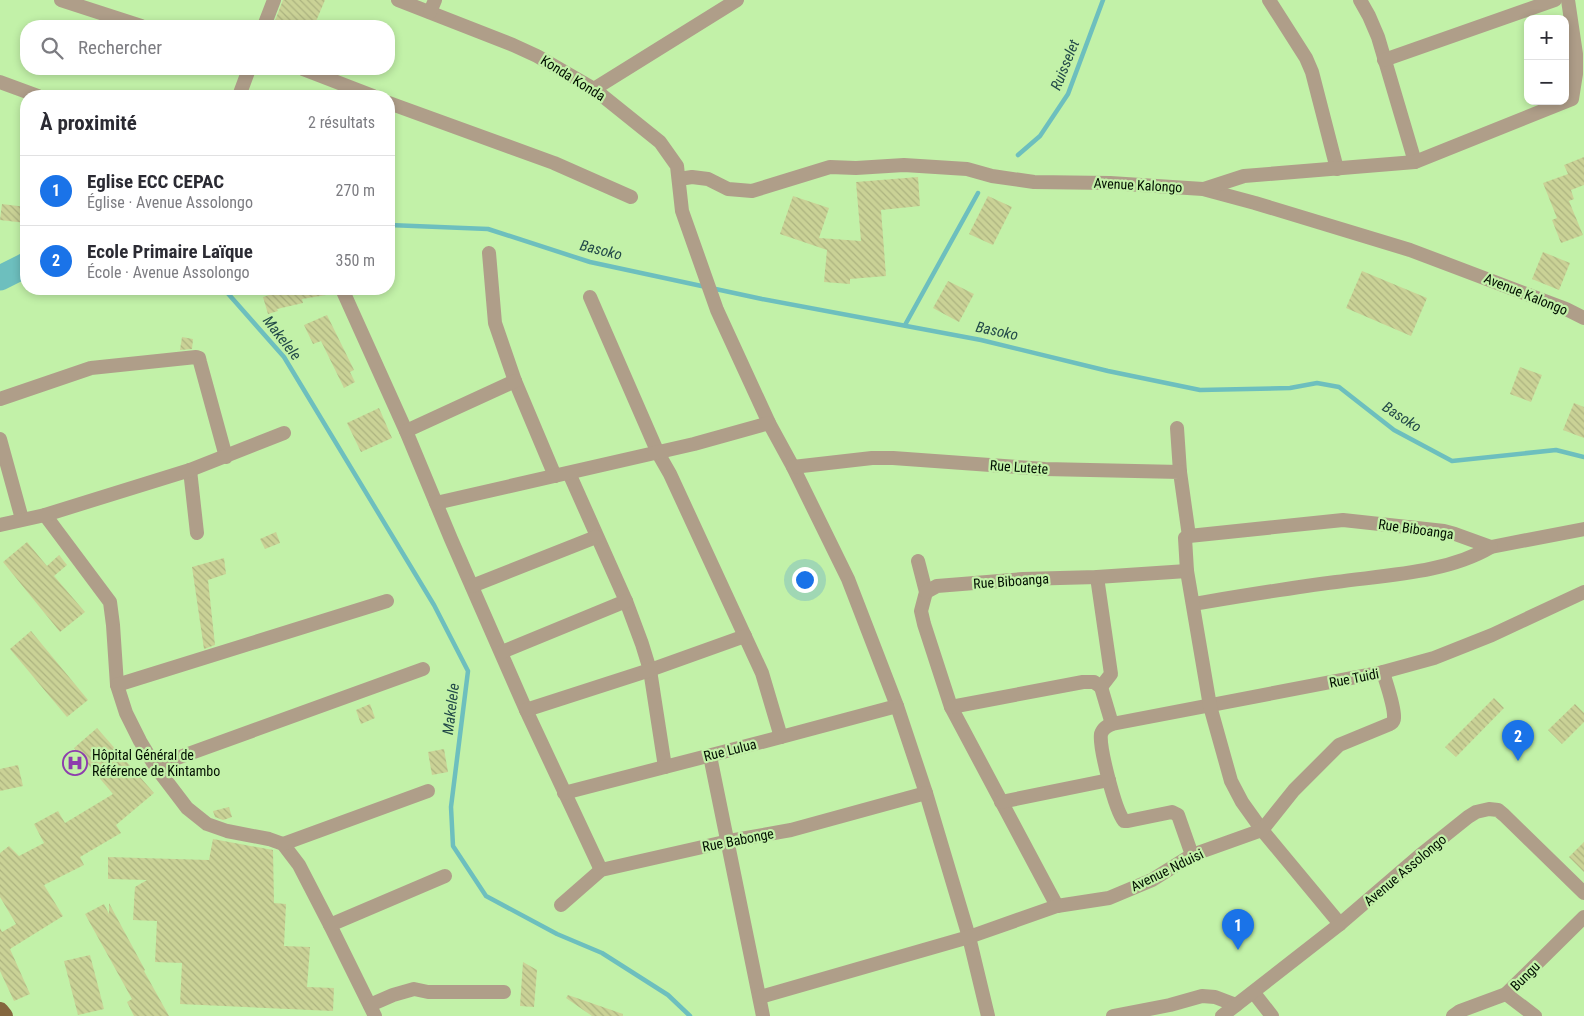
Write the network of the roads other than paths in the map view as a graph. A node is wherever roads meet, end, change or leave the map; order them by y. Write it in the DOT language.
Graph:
graph roads {
  1 [pos="61,0"];
  2 [pos="274,0"];
  3 [pos="398,0"];
  4 [pos="737,0"];
  5 [pos="1269,0"];
  6 [pos="1360,0"];
  7 [pos="1554,0"];
  8 [pos="1568,0"];
  9 [pos="719,5"];
  10 [pos="432,6"];
  11 [pos="123,20"];
  12 [pos="266,20"];
  13 [pos="1384,60"];
  14 [pos="1580,72"];
  15 [pos="248,75"];
  16 [pos="318,75"];
  17 [pos="0,82"];
  18 [pos="594,89"];
  19 [pos="22,90"];
  20 [pos="241,90"];
  21 [pos="357,90"];
  22 [pos="395,104"];
  23 [pos="1415,162"];
  24 [pos="1337,169"];
  25 [pos="679,179"];
  26 [pos="1203,189"];
  27 [pos="631,197"];
  28 [pos="489,253"];
  29 [pos="345,295"];
  30 [pos="590,297"];
  31 [pos="1584,318"];
  32 [pos="515,381"];
  33 [pos="0,399"];
  34 [pos="769,423"];
  35 [pos="1177,428"];
  36 [pos="406,431"];
  37 [pos="284,433"];
  38 [pos="0,439"];
  39 [pos="658,453"];
  40 [pos="226,457"];
  41 [pos="794,467"];
  42 [pos="190,470"];
  43 [pos="1180,472"];
  44 [pos="562,474"];
  45 [pos="436,503"];
  46 [pos="45,515"];
  47 [pos="22,519"];
  48 [pos="0,525"];
  49 [pos="1584,528"];
  50 [pos="197,533"];
  51 [pos="596,537"];
  52 [pos="1187,537"];
  53 [pos="1491,547"];
  54 [pos="918,561"];
  55 [pos="1187,571"];
  56 [pos="1098,577"];
  57 [pos="472,586"];
  58 [pos="926,592"];
  59 [pos="1584,592"];
  60 [pos="387,600"];
  61 [pos="626,601"];
  62 [pos="1193,604"];
  63 [pos="745,636"];
  64 [pos="502,652"];
  65 [pos="424,669"];
  66 [pos="650,670"];
  67 [pos="1383,672"];
  68 [pos="117,685"];
  69 [pos="1101,687"];
  70 [pos="897,706"];
  71 [pos="1210,706"];
  72 [pos="951,708"];
  73 [pos="526,710"];
  74 [pos="1112,724"];
  75 [pos="781,737"];
  76 [pos="710,756"];
  77 [pos="155,766"];
  78 [pos="665,767"];
  79 [pos="1109,780"];
  80 [pos="428,791"];
  81 [pos="564,792"];
  82 [pos="926,793"];
  83 [pos="1001,802"];
  84 [pos="1262,830"];
  85 [pos="729,841"];
  86 [pos="283,844"];
  87 [pos="1192,855"];
  88 [pos="601,870"];
  89 [pos="445,876"];
  90 [pos="1584,892"];
  91 [pos="561,905"];
  92 [pos="1057,906"];
  93 [pos="1584,917"];
  94 [pos="330,924"];
  95 [pos="1340,924"];
  96 [pos="969,938"];
  97 [pos="504,992"];
  98 [pos="1254,992"];
  99 [pos="1506,994"];
  100 [pos="760,997"];
  101 [pos="1236,1006"];
  102 [pos="0,1011"];
  103 [pos="372,1011"];
  104 [pos="4,1016"];
  105 [pos="763,1016"];
  106 [pos="988,1016"];
  107 [pos="1113,1016"];
  108 [pos="1222,1016"];
  109 [pos="1272,1016"];
  110 [pos="1453,1016"];
  111 [pos="1535,1016"];
  1 -- 11 [label="street"];
  2 -- 12 [label="street"];
  3 -- 10 [label="street, Konda Konda"];
  4 -- 9 [label="street"];
  5 -- 24 [label="street"];
  6 -- 13 [label="street"];
  7 -- 13 [label="street"];
  8 -- 14 [label="street"];
  9 -- 18 [label="street"];
  10 -- 18 [label="street, Konda Konda"];
  13 -- 23 [label="street"];
  14 -- 23 [label="street"];
  15 -- 20 [label="street"];
  16 -- 21 [label="street"];
  17 -- 19 [label="street"];
  18 -- 25 [label="street, Konda Konda"];
  22 -- 27 [label="street"];
  23 -- 24 [label="street"];
  24 -- 26 [label="street"];
  25 -- 26 [label="street, Avenue Kalongo"];
  25 -- 34 [label="street, Konda Konda"];
  26 -- 31 [label="street, Avenue Kalongo"];
  28 -- 32 [label="street"];
  29 -- 36 [label="street"];
  30 -- 39 [label="street"];
  32 -- 36 [label="street"];
  32 -- 44 [label="street"];
  33 -- 40 [label="street"];
  34 -- 39 [label="street"];
  34 -- 41 [label="street, Konda Konda"];
  35 -- 43 [label="street"];
  36 -- 45 [label="street"];
  37 -- 40 [label="street"];
  38 -- 47 [label="street"];
  39 -- 44 [label="street"];
  39 -- 63 [label="street"];
  40 -- 42 [label="street"];
  41 -- 43 [label="street, Rue Lutete"];
  41 -- 70 [label="street, Konda Konda"];
  42 -- 46 [label="street"];
  42 -- 50 [label="street"];
  43 -- 52 [label="street"];
  44 -- 45 [label="street"];
  44 -- 51 [label="street"];
  45 -- 57 [label="street"];
  46 -- 47 [label="street"];
  46 -- 68 [label="street"];
  47 -- 48 [label="street"];
  49 -- 53 [label="street"];
  51 -- 57 [label="street"];
  51 -- 61 [label="street"];
  52 -- 53 [label="street, Rue Biboanga"];
  52 -- 55 [label="street"];
  53 -- 62 [label="street, Rue Biboanga"];
  54 -- 58 [label="street"];
  55 -- 56 [label="street, Rue Biboanga"];
  55 -- 62 [label="street"];
  56 -- 58 [label="street, Rue Biboanga"];
  56 -- 69 [label="street"];
  57 -- 64 [label="street"];
  58 -- 72 [label="street"];
  59 -- 67 [label="street, Rue Tuidi"];
  60 -- 68 [label="street"];
  61 -- 64 [label="street"];
  61 -- 66 [label="street"];
  62 -- 71 [label="street"];
  63 -- 66 [label="street"];
  63 -- 75 [label="street"];
  64 -- 73 [label="street"];
  65 -- 77 [label="street"];
  66 -- 73 [label="street"];
  66 -- 78 [label="street"];
  67 -- 71 [label="street, Rue Tuidi"];
  67 -- 84 [label="street"];
  68 -- 77 [label="street"];
  69 -- 72 [label="street"];
  69 -- 74 [label="street"];
  70 -- 75 [label="street, Rue Lulua"];
  70 -- 82 [label="street, Konda Konda"];
  71 -- 74 [label="street, Rue Tuidi"];
  71 -- 84 [label="street"];
  72 -- 83 [label="street"];
  73 -- 81 [label="street"];
  74 -- 79 [label="street"];
  75 -- 76 [label="street, Rue Lulua"];
  76 -- 78 [label="street, Rue Lulua"];
  76 -- 85 [label="street"];
  77 -- 86 [label="street"];
  78 -- 81 [label="street, Rue Lulua"];
  79 -- 83 [label="street"];
  79 -- 87 [label="street"];
  80 -- 86 [label="street"];
  81 -- 88 [label="street"];
  82 -- 85 [label="street, Rue Babonge"];
  82 -- 96 [label="street, Konda Konda"];
  83 -- 92 [label="street"];
  84 -- 87 [label="street, Avenue Nduisi"];
  84 -- 95 [label="street"];
  85 -- 88 [label="street, Rue Babonge"];
  85 -- 100 [label="street"];
  86 -- 94 [label="street"];
  87 -- 92 [label="street, Avenue Nduisi"];
  88 -- 91 [label="street, Rue Babonge"];
  89 -- 94 [label="street"];
  90 -- 95 [label="street, Avenue Assolongo"];
  92 -- 96 [label="street, Avenue Nduisi"];
  93 -- 99 [label="street, Bungu"];
  94 -- 103 [label="street"];
  95 -- 98 [label="street, Avenue Assolongo"];
  96 -- 100 [label="street, Avenue Nduisi"];
  96 -- 106 [label="street, Konda Konda"];
  97 -- 103 [label="street"];
  98 -- 101 [label="street, Avenue Assolongo"];
  98 -- 109 [label="street"];
  99 -- 110 [label="street, Bungu"];
  99 -- 111 [label="street"];
  100 -- 105 [label="street"];
  101 -- 107 [label="street"];
  101 -- 108 [label="street, Avenue Assolongo"];
  102 -- 104 [label="main road"];
}
